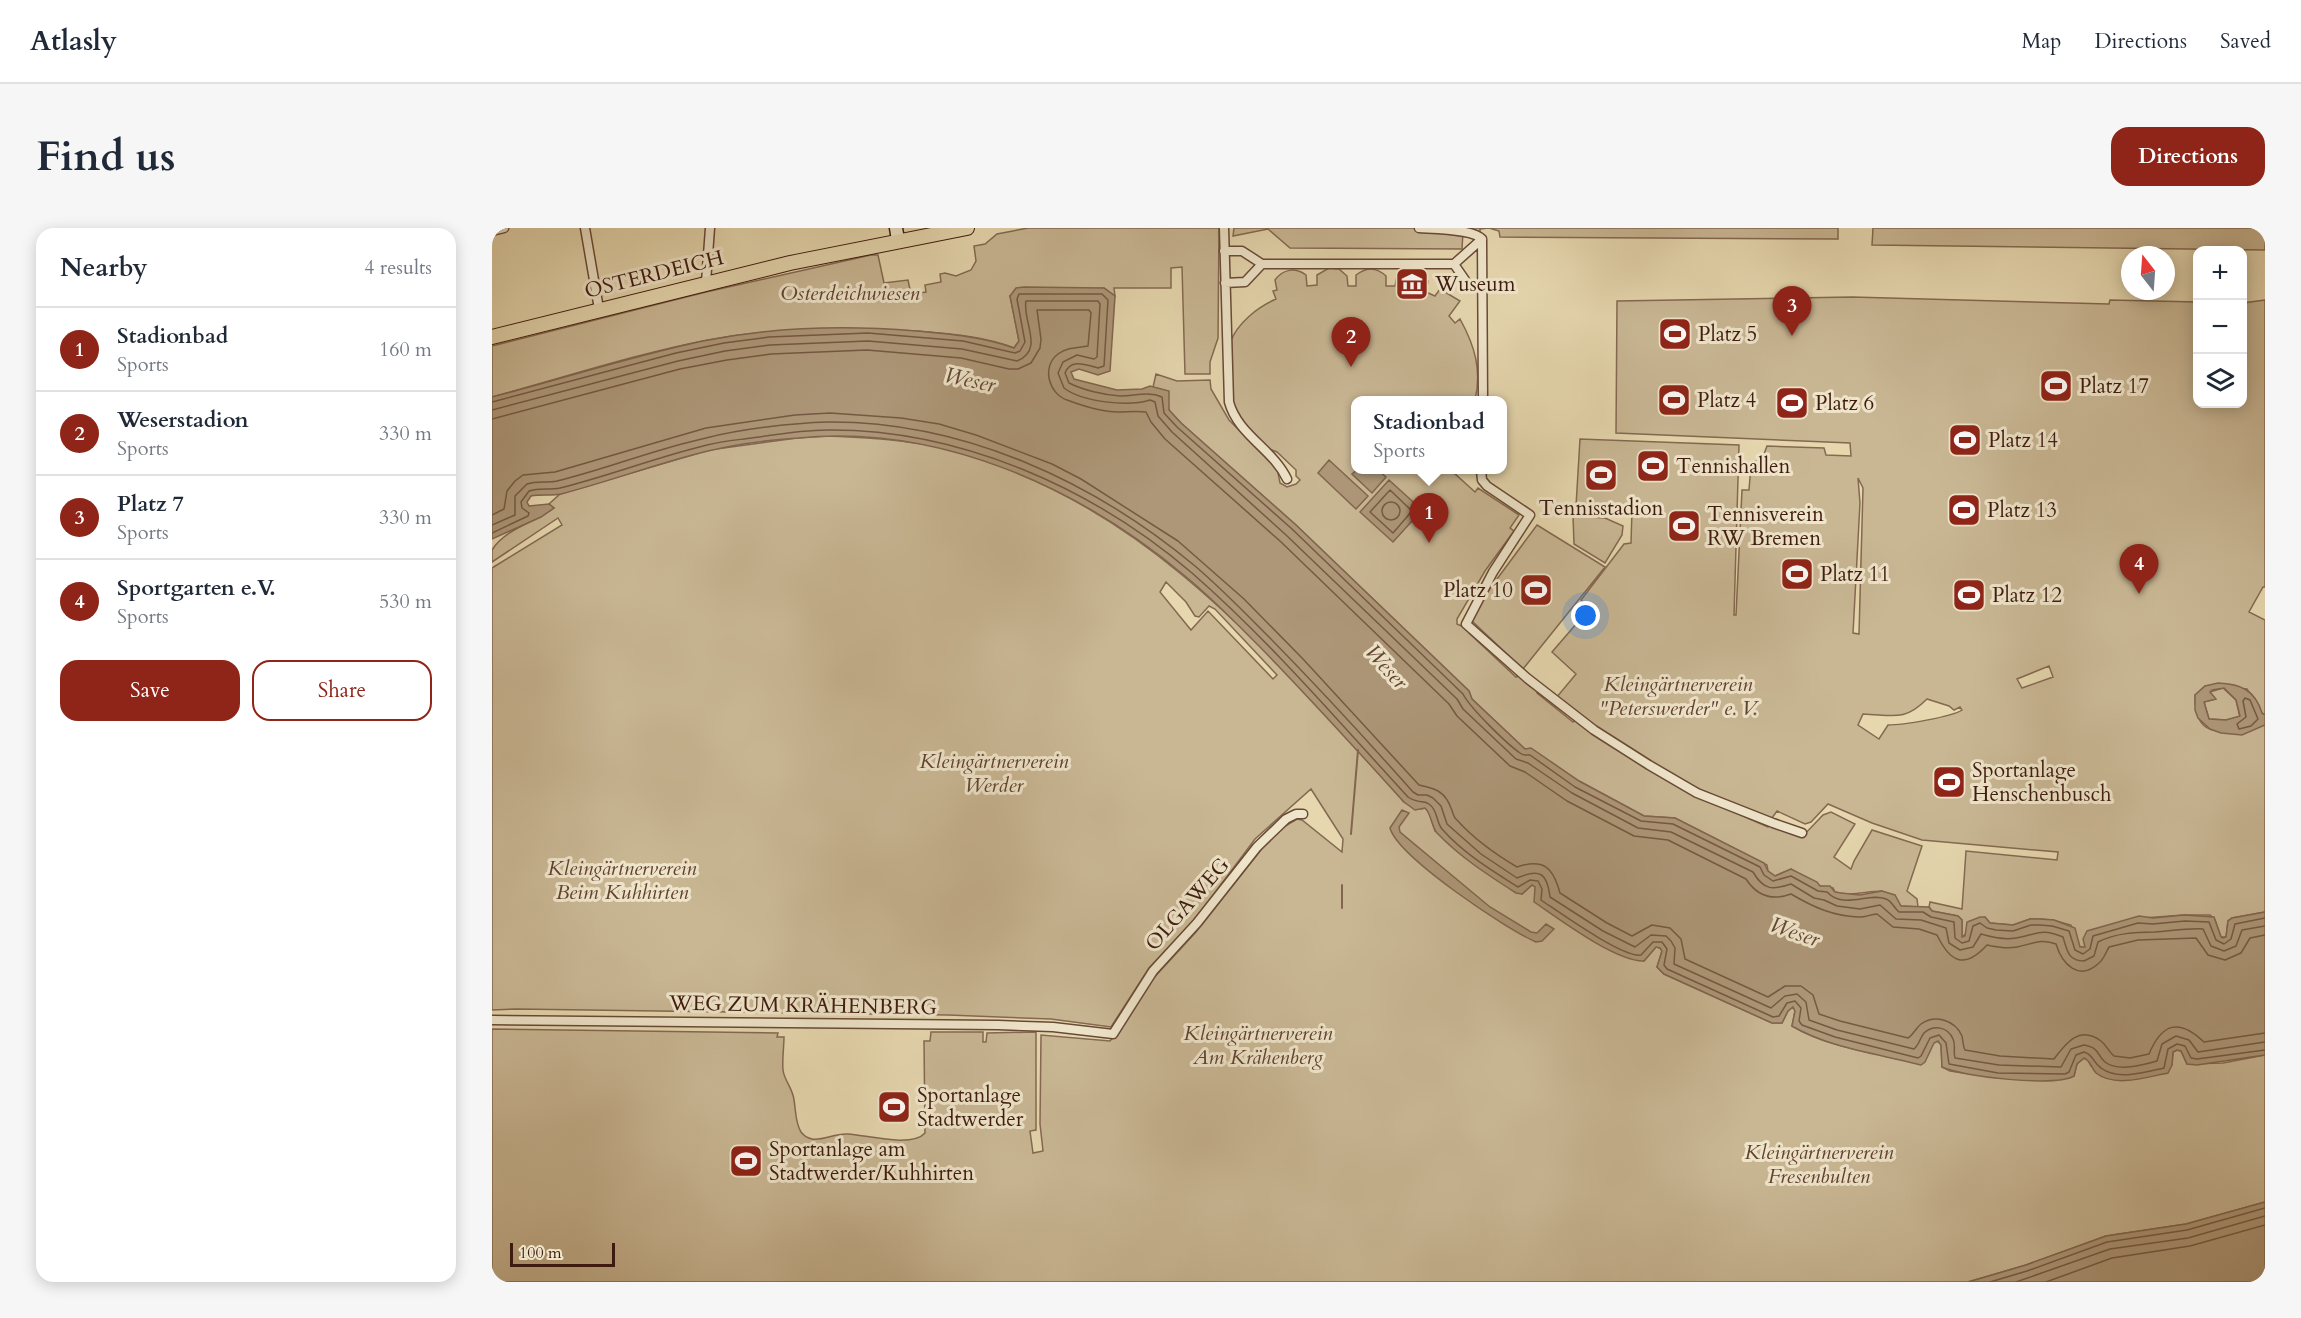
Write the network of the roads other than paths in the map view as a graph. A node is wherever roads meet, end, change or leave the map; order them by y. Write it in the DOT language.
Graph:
graph roads {
  1 [pos="504,228"];
  2 [pos="585,228"];
  3 [pos="710,228"];
  4 [pos="968,228"];
  5 [pos="1224,228"];
  6 [pos="1419,228"];
  7 [pos="492,231"];
  8 [pos="897,234"];
  9 [pos="1482,238"];
  10 [pos="1224,251"];
  11 [pos="1262,264"];
  12 [pos="1454,264"];
  13 [pos="1465,280"];
  14 [pos="706,282"];
  15 [pos="1225,283"];
  16 [pos="599,309"];
  17 [pos="492,337"];
  18 [pos="1483,396"];
  19 [pos="1481,474"];
  20 [pos="1287,479"];
  21 [pos="1303,814"];
  22 [pos="1802,832"];
  23 [pos="492,1020"];
  24 [pos="1113,1034"];
  1 -- 7 [label="street"];
  2 -- 16 [label="street"];
  3 -- 14 [label="street"];
  4 -- 8 [label="main road, OSTERDEICH"];
  5 -- 10 [label="street"];
  6 -- 9 [label="street"];
  8 -- 14 [label="main road, OSTERDEICH"];
  9 -- 12 [label="street"];
  9 -- 18 [label="street"];
  10 -- 11 [label="street"];
  10 -- 15 [label="street"];
  11 -- 12 [label="street"];
  11 -- 15 [label="street"];
  12 -- 13 [label="street"];
  14 -- 16 [label="main road, OSTERDEICH"];
  15 -- 20 [label="street"];
  16 -- 17 [label="main road, OSTERDEICH"];
  19 -- 22 [label="street"];
  21 -- 24 [label="street, OLGAWEG"];
  23 -- 24 [label="street, WEG ZUM KRÄHENBERG"];
}
